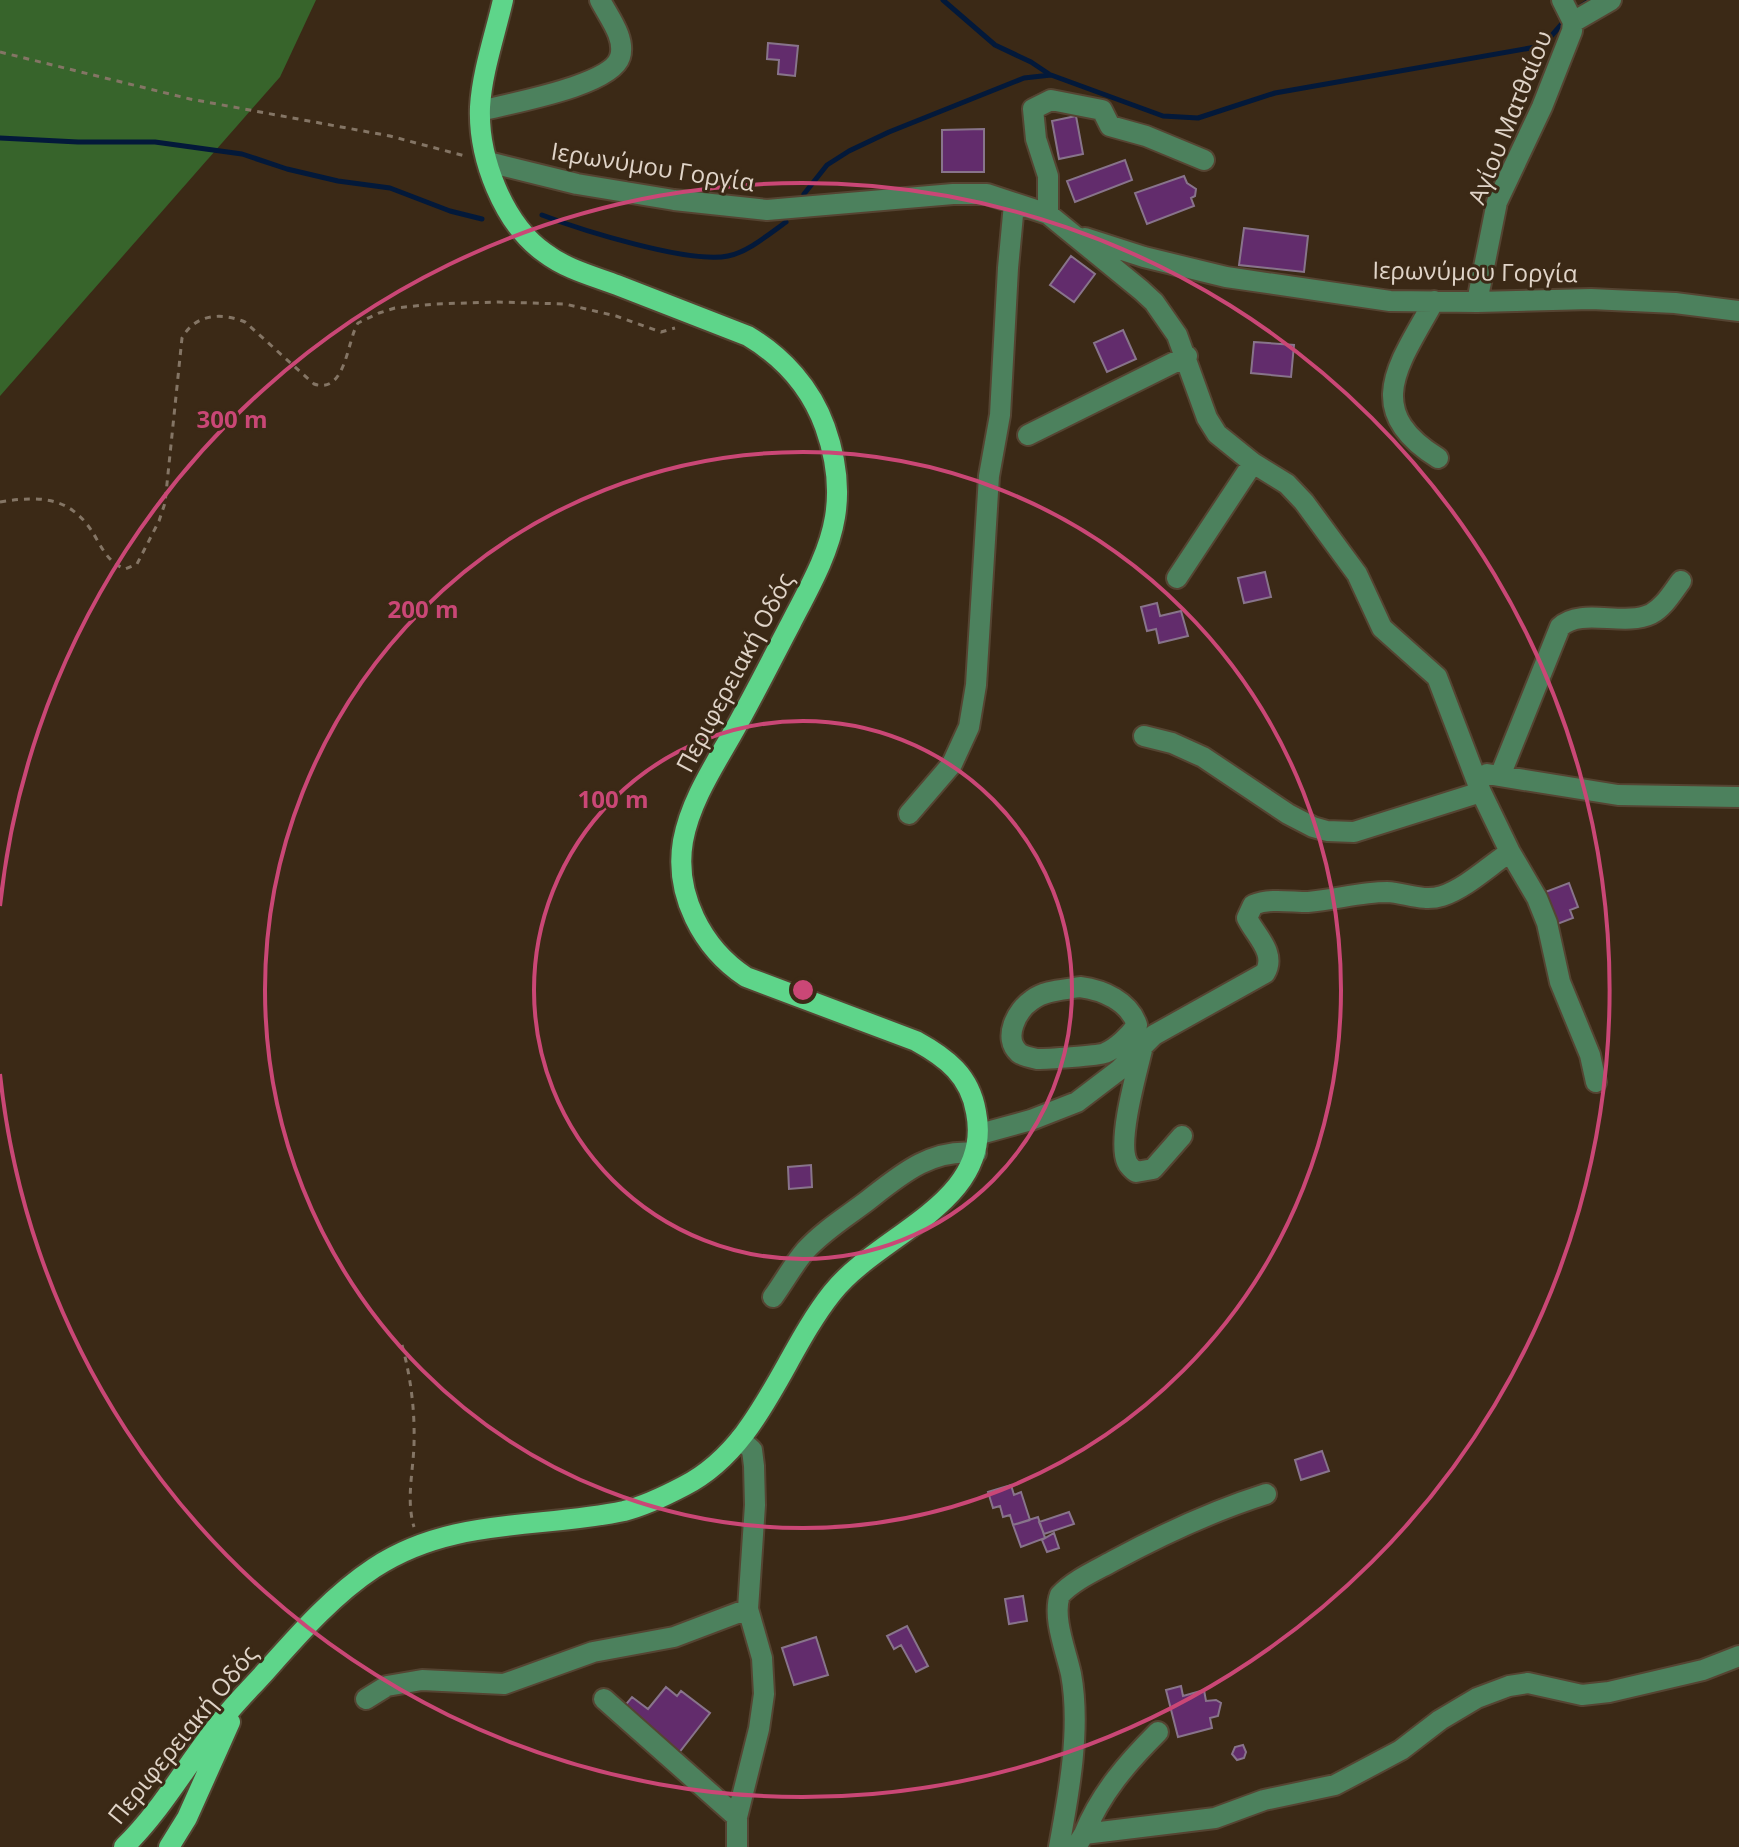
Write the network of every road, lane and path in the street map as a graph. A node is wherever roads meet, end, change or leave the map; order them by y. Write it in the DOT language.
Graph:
graph roads {
  1 [pos="503,0"];
  2 [pos="600,0"];
  3 [pos="1611,0"];
  4 [pos="1566,10"];
  5 [pos="0,52"];
  6 [pos="480,111"];
  7 [pos="1204,160"];
  8 [pos="488,162"];
  9 [pos="1014,204"];
  10 [pos="1048,214"];
  11 [pos="1074,234"];
  12 [pos="1434,301"];
  13 [pos="1477,302"];
  14 [pos="1739,311"];
  15 [pos="686,312"];
  16 [pos="1187,356"];
  17 [pos="1028,435"];
  18 [pos="1438,458"];
  19 [pos="1253,463"];
  20 [pos="0,502"];
  21 [pos="1177,578"];
  22 [pos="1681,581"];
  23 [pos="1144,736"];
  24 [pos="1500,776"];
  25 [pos="1478,782"];
  26 [pos="1739,797"];
  27 [pos="909,814"];
  28 [pos="1510,852"];
  29 [pos="1143,1046"];
  30 [pos="1104,1053"];
  31 [pos="1119,1070"];
  32 [pos="1596,1082"];
  33 [pos="1182,1136"];
  34 [pos="978,1143"];
  35 [pos="773,1297"];
  36 [pos="402,1345"];
  37 [pos="740,1439"];
  38 [pos="1266,1494"];
  39 [pos="423,1545"];
  40 [pos="748,1609"];
  41 [pos="1739,1656"];
  42 [pos="241,1698"];
  43 [pos="366,1699"];
  44 [pos="604,1699"];
  45 [pos="1158,1732"];
  46 [pos="737,1817"];
  47 [pos="1080,1840"];
  48 [pos="124,1847"];
  49 [pos="169,1847"];
  50 [pos="737,1847"];
  51 [pos="1059,1847"];
  1 -- 6 [label="main road, Περιφερειακή Οδός"];
  2 -- 6 [label="street"];
  3 -- 4 [label="street"];
  4 -- 13 [label="street, Αγίου Ματθαίου"];
  5 -- 8 [label="path"];
  6 -- 8 [label="main road, Περιφερειακή Οδός"];
  7 -- 10 [label="street"];
  8 -- 9 [label="street, Ιερωνύμου Γοργία"];
  8 -- 15 [label="main road, Περιφερειακή Οδός"];
  9 -- 10 [label="street, Ιερωνύμου Γοργία"];
  9 -- 27 [label="street"];
  10 -- 11 [label="street"];
  11 -- 12 [label="street, Ιερωνύμου Γοργία"];
  11 -- 16 [label="street"];
  12 -- 13 [label="street, Ιερωνύμου Γοργία"];
  12 -- 18 [label="street"];
  13 -- 14 [label="street, Ιερωνύμου Γοργία"];
  15 -- 20 [label="path"];
  15 -- 34 [label="main road, Περιφερειακή Οδός"];
  16 -- 17 [label="street"];
  16 -- 19 [label="street"];
  19 -- 21 [label="street"];
  19 -- 25 [label="street"];
  22 -- 24 [label="street"];
  23 -- 25 [label="street"];
  24 -- 25 [label="street"];
  24 -- 26 [label="street"];
  25 -- 28 [label="street"];
  28 -- 29 [label="street"];
  28 -- 32 [label="street"];
  29 -- 31 [label="street"];
  29 -- 33 [label="street"];
  30 -- 30 [label="street"];
  30 -- 31 [label="street"];
  31 -- 34 [label="street"];
  34 -- 35 [label="street"];
  34 -- 37 [label="main road, Περιφερειακή Οδός"];
  36 -- 39 [label="path"];
  37 -- 39 [label="main road, Περιφερειακή Οδός"];
  37 -- 40 [label="street"];
  38 -- 51 [label="street"];
  39 -- 42 [label="main road, Περιφερειακή Οδός"];
  40 -- 43 [label="street"];
  40 -- 46 [label="street"];
  41 -- 47 [label="street"];
  42 -- 48 [label="main road, Περιφερειακή Οδός"];
  42 -- 49 [label="main road"];
  44 -- 46 [label="street"];
  45 -- 47 [label="street"];
  46 -- 50 [label="street"];
}
